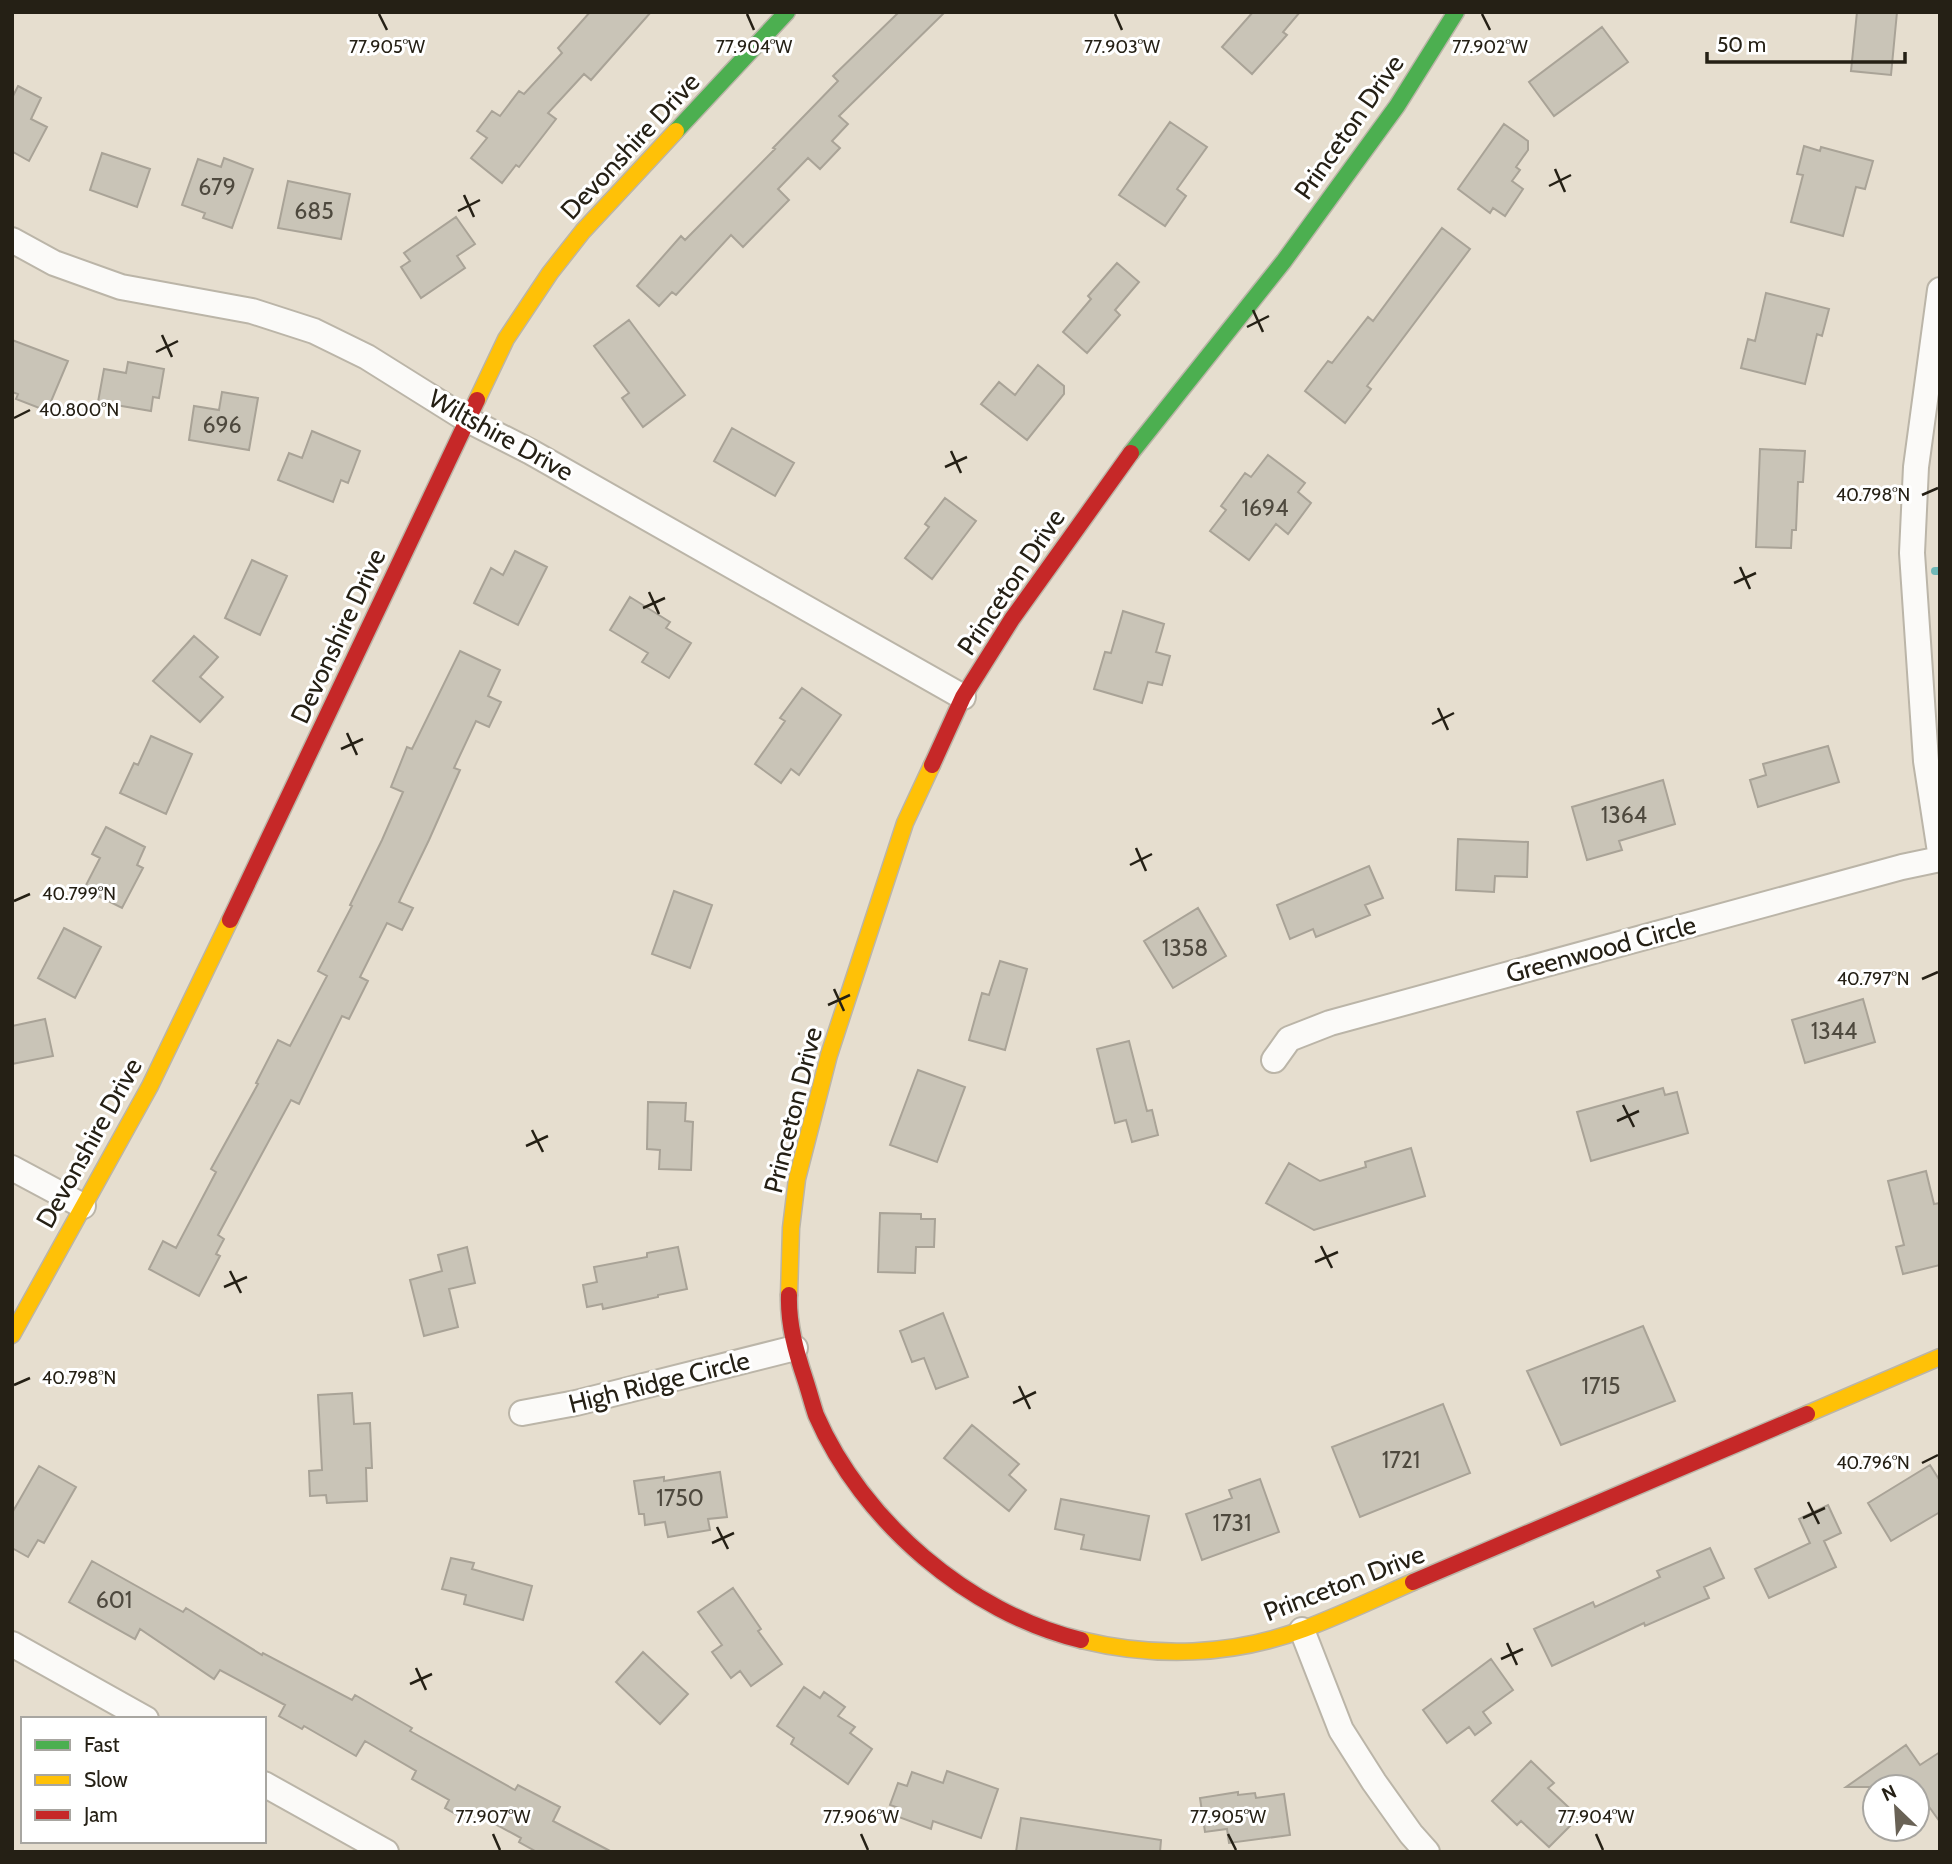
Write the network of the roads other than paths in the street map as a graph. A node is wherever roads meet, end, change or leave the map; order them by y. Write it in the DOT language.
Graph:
graph roads {
  1 [pos="787,12"];
  2 [pos="1456,12"];
  3 [pos="12,240"];
  4 [pos="1940,290"];
  5 [pos="467,419"];
  6 [pos="963,697"];
  7 [pos="1940,852"];
  8 [pos="1940,859"];
  9 [pos="1274,1060"];
  10 [pos="12,1168"];
  11 [pos="83,1206"];
  12 [pos="12,1335"];
  13 [pos="795,1348"];
  14 [pos="1940,1357"];
  15 [pos="523,1413"];
  16 [pos="1302,1630"];
  17 [pos="12,1644"];
  18 [pos="142,1717"];
  19 [pos="266,1785"];
  20 [pos="386,1852"];
  21 [pos="1427,1852"];
  1 -- 5 [label="street, Devonshire Drive"];
  2 -- 6 [label="street, Princeton Drive"];
  3 -- 5 [label="street, Wiltshire Drive"];
  4 -- 7 [label="street"];
  5 -- 6 [label="street, Wiltshire Drive"];
  5 -- 11 [label="street, Devonshire Drive"];
  6 -- 13 [label="street, Princeton Drive"];
  8 -- 9 [label="street, Greenwood Circle"];
  10 -- 11 [label="street"];
  11 -- 12 [label="street, Devonshire Drive"];
  13 -- 15 [label="street, High Ridge Circle"];
  13 -- 16 [label="street, Princeton Drive"];
  14 -- 16 [label="street, Princeton Drive"];
  16 -- 21 [label="street"];
  17 -- 18 [label="street"];
  19 -- 20 [label="street"];
}
